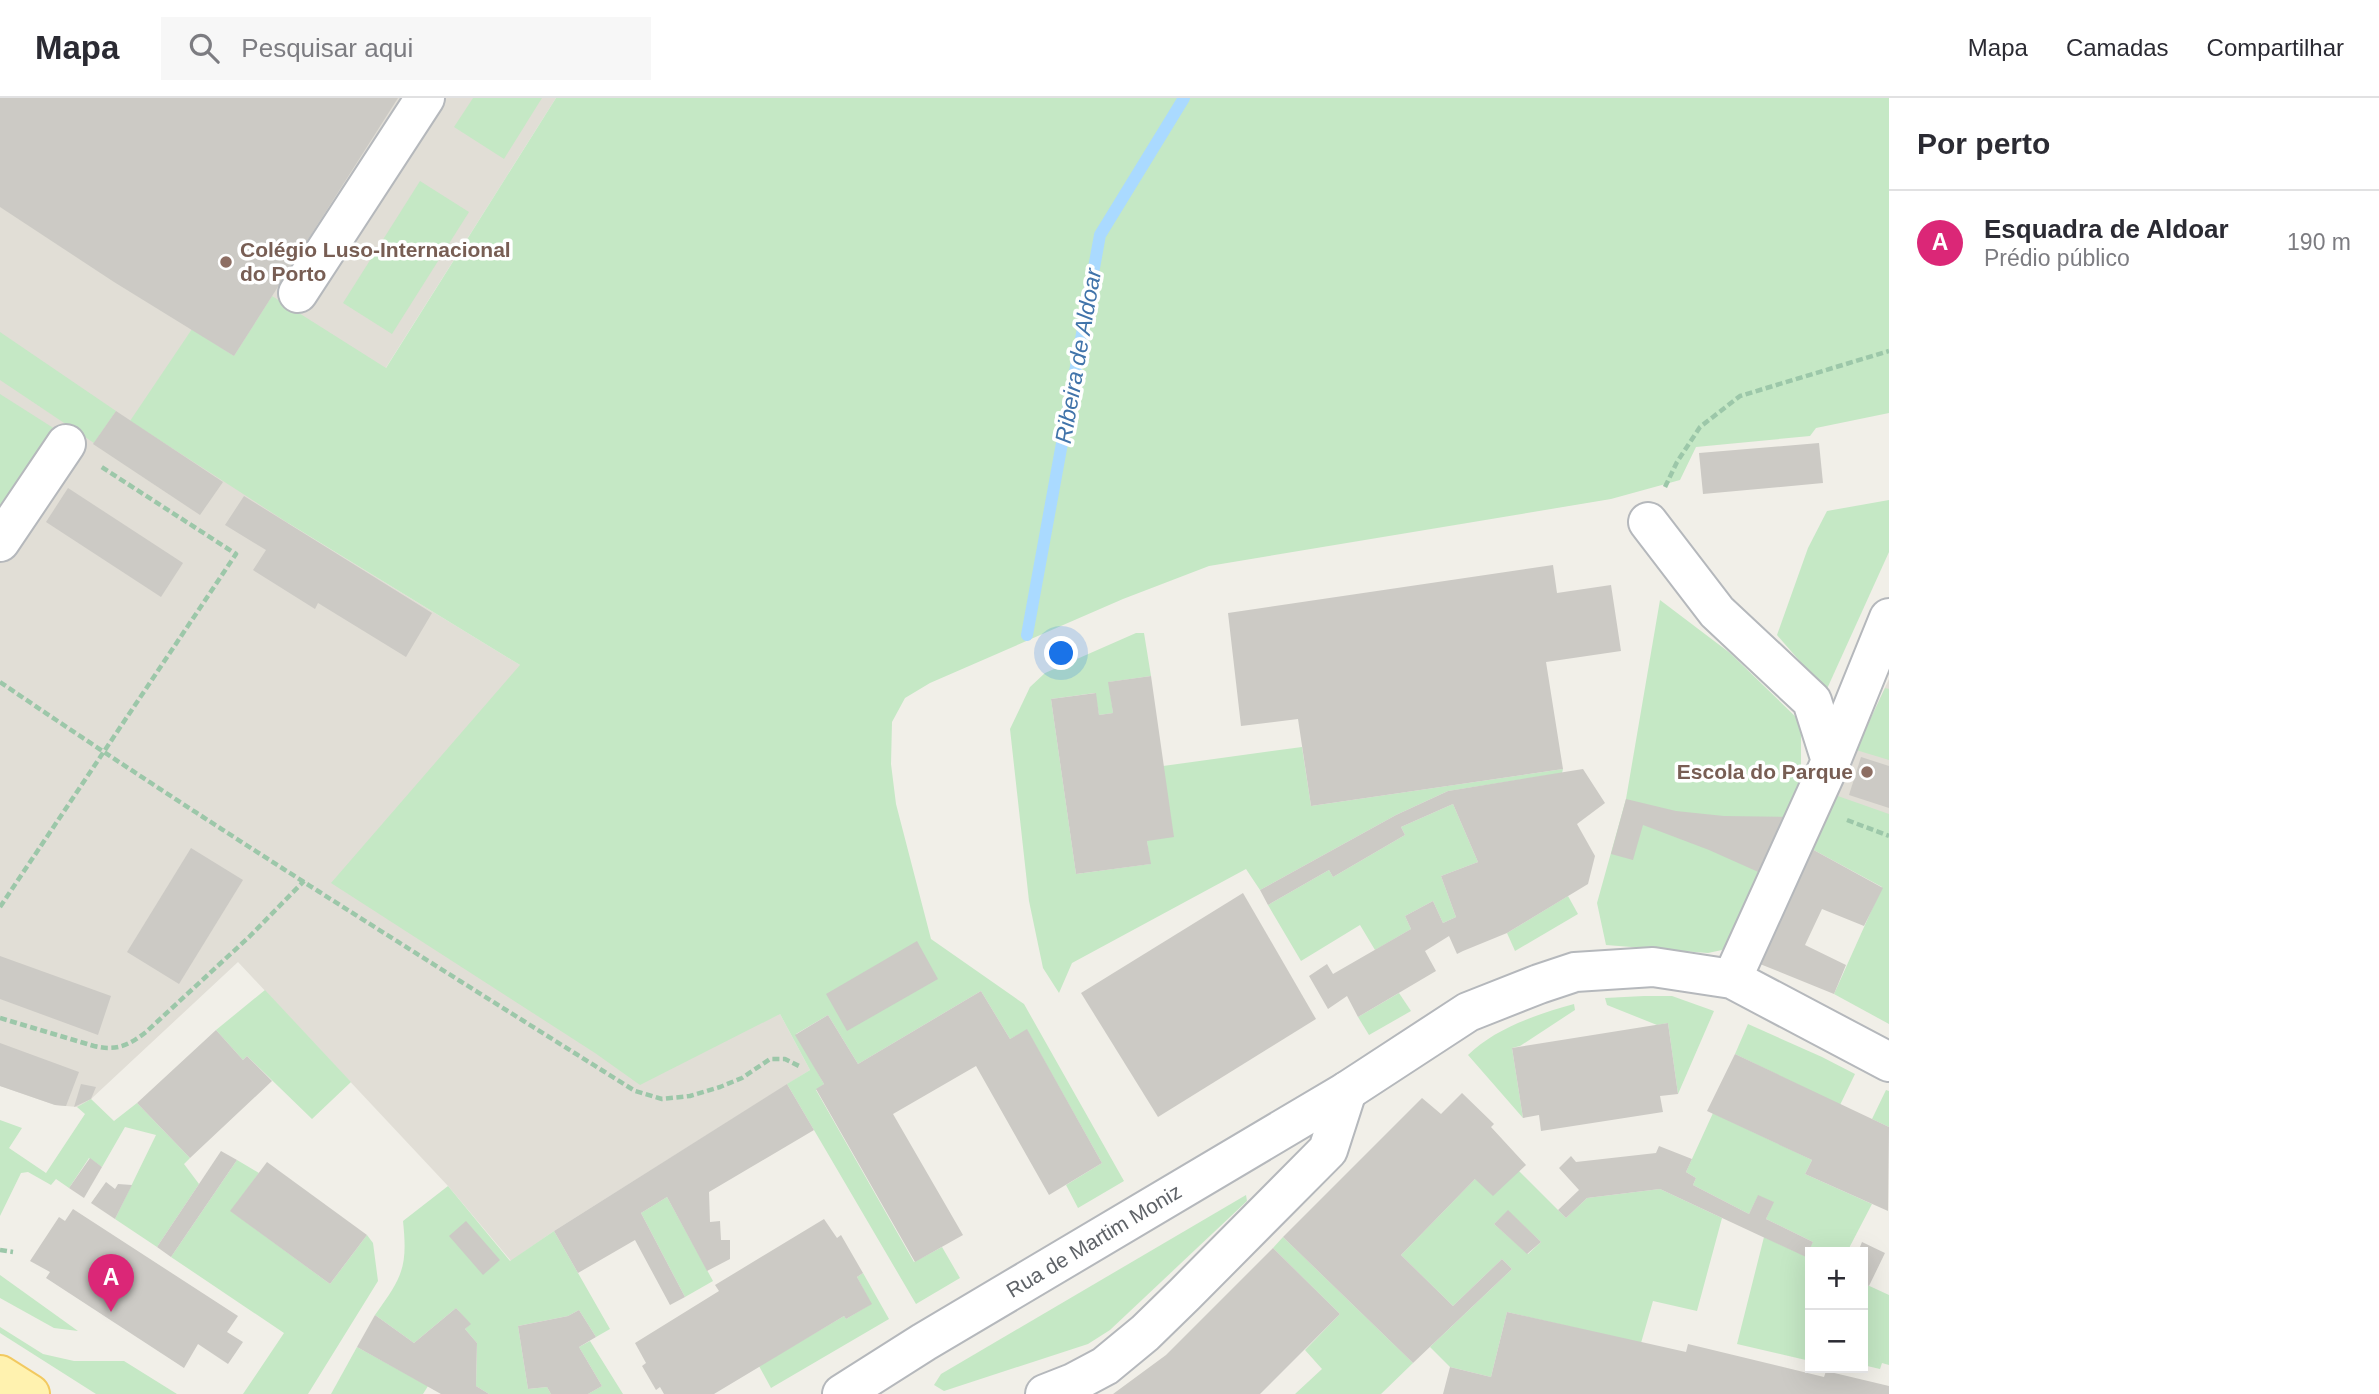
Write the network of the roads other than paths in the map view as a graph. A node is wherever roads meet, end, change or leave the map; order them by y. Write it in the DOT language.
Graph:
graph roads {
  1 [pos="425,98"];
  2 [pos="298,293"];
  3 [pos="66,444"];
  4 [pos="1647,522"];
  5 [pos="0,542"];
  6 [pos="1889,618"];
  7 [pos="1830,761"];
  8 [pos="1732,979"];
  9 [pos="1889,1062"];
  10 [pos="1347,1091"];
  11 [pos="0,1375"];
  12 [pos="861,1389"];
  13 [pos="30,1394"];
  14 [pos="1045,1394"];
  1 -- 2 [label="street"];
  3 -- 5 [label="street"];
  4 -- 7 [label="street"];
  6 -- 7 [label="street"];
  7 -- 8 [label="street"];
  8 -- 9 [label="street, Rua de Martim Moniz"];
  8 -- 10 [label="street, Rua de Martim Moniz"];
  10 -- 12 [label="street, Rua de Martim Moniz"];
  10 -- 14 [label="street"];
  11 -- 13 [label="main road"];
}
